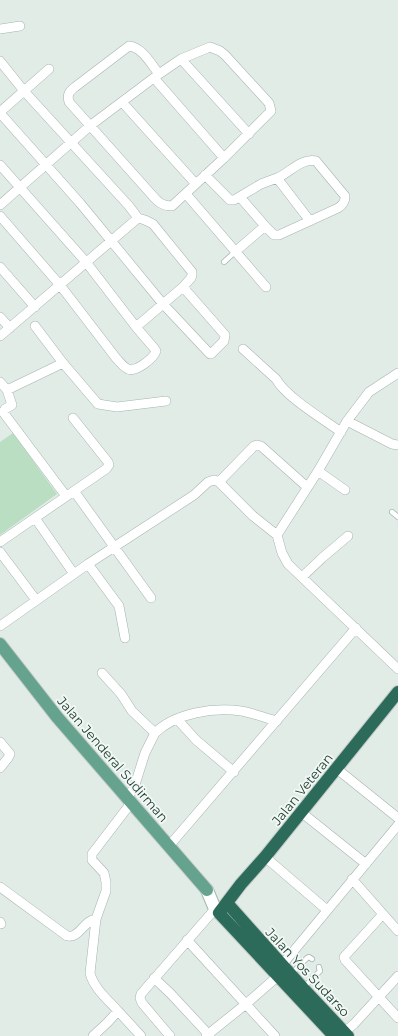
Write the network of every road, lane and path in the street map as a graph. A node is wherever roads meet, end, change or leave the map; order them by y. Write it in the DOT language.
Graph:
graph roads {
  1 [pos="20,26"];
  2 [pos="0,29"];
  3 [pos="181,59"];
  4 [pos="0,61"];
  5 [pos="49,69"];
  6 [pos="156,76"];
  7 [pos="24,91"];
  8 [pos="122,102"];
  9 [pos="0,112"];
  10 [pos="91,125"];
  11 [pos="249,134"];
  12 [pos="71,142"];
  13 [pos="224,158"];
  14 [pos="0,165"];
  15 [pos="46,165"];
  16 [pos="205,175"];
  17 [pos="277,178"];
  18 [pos="195,183"];
  19 [pos="20,187"];
  20 [pos="186,194"];
  21 [pos="240,197"];
  22 [pos="0,205"];
  23 [pos="0,216"];
  24 [pos="138,218"];
  25 [pos="310,221"];
  26 [pos="265,226"];
  27 [pos="112,240"];
  28 [pos="236,251"];
  29 [pos="86,262"];
  30 [pos="224,262"];
  31 [pos="0,267"];
  32 [pos="60,285"];
  33 [pos="183,287"];
  34 [pos="266,287"];
  35 [pos="163,304"];
  36 [pos="35,307"];
  37 [pos="0,317"];
  38 [pos="35,326"];
  39 [pos="136,327"];
  40 [pos="10,328"];
  41 [pos="0,336"];
  42 [pos="244,349"];
  43 [pos="63,363"];
  44 [pos="398,373"];
  45 [pos="0,382"];
  46 [pos="6,390"];
  47 [pos="166,401"];
  48 [pos="72,418"];
  49 [pos="346,420"];
  50 [pos="341,432"];
  51 [pos="398,445"];
  52 [pos="318,471"];
  53 [pos="219,482"];
  54 [pos="307,487"];
  55 [pos="346,490"];
  56 [pos="74,491"];
  57 [pos="66,496"];
  58 [pos="392,512"];
  59 [pos="398,517"];
  60 [pos="35,518"];
  61 [pos="276,535"];
  62 [pos="348,536"];
  63 [pos="0,542"];
  64 [pos="114,547"];
  65 [pos="0,552"];
  66 [pos="88,564"];
  67 [pos="74,574"];
  68 [pos="302,577"];
  69 [pos="151,598"];
  70 [pos="36,600"];
  71 [pos="0,626"];
  72 [pos="356,628"];
  73 [pos="125,638"];
  74 [pos="0,644"];
  75 [pos="398,669"];
  76 [pos="102,673"];
  77 [pos="398,692"];
  78 [pos="177,719"];
  79 [pos="277,721"];
  80 [pos="155,734"];
  81 [pos="0,742"];
  82 [pos="0,768"];
  83 [pos="337,768"];
  84 [pos="234,772"];
  85 [pos="129,800"];
  86 [pos="301,812"];
  87 [pos="398,818"];
  88 [pos="398,824"];
  89 [pos="169,846"];
  90 [pos="265,857"];
  91 [pos="366,864"];
  92 [pos="352,879"];
  93 [pos="0,887"];
  94 [pos="207,890"];
  95 [pos="227,903"];
  96 [pos="327,910"];
  97 [pos="217,911"];
  98 [pos="383,914"];
  99 [pos="96,919"];
  100 [pos="398,931"];
  101 [pos="187,940"];
  102 [pos="312,959"];
  103 [pos="319,967"];
  104 [pos="280,971"];
  105 [pos="291,974"];
  106 [pos="398,976"];
  107 [pos="154,978"];
  108 [pos="299,992"];
  109 [pos="379,998"];
  110 [pos="246,1004"];
  111 [pos="118,1011"];
  112 [pos="398,1018"];
  113 [pos="342,1035"];
  114 [pos="93,1036"];
  115 [pos="141,1036"];
  116 [pos="170,1036"];
  117 [pos="208,1036"];
  118 [pos="275,1036"];
  1 -- 2 [label="street"];
  3 -- 6 [label="street"];
  3 -- 11 [label="street"];
  3 -- 11 [label="street"];
  4 -- 7 [label="street"];
  5 -- 7 [label="street"];
  6 -- 8 [label="street"];
  6 -- 10 [label="street"];
  6 -- 13 [label="street"];
  7 -- 9 [label="street"];
  7 -- 12 [label="street"];
  8 -- 10 [label="street"];
  8 -- 18 [label="street"];
  9 -- 15 [label="street"];
  10 -- 12 [label="street"];
  10 -- 20 [label="street"];
  11 -- 13 [label="street"];
  12 -- 15 [label="street"];
  12 -- 24 [label="street"];
  13 -- 16 [label="street"];
  14 -- 19 [label="street"];
  15 -- 19 [label="street"];
  15 -- 27 [label="street"];
  16 -- 18 [label="street"];
  16 -- 21 [label="street"];
  17 -- 21 [label="street"];
  17 -- 25 [label="street"];
  17 -- 25 [label="street"];
  18 -- 20 [label="street"];
  19 -- 22 [label="street"];
  19 -- 29 [label="street"];
  20 -- 28 [label="street"];
  21 -- 26 [label="street"];
  23 -- 32 [label="street"];
  24 -- 27 [label="street"];
  24 -- 33 [label="street"];
  25 -- 26 [label="street"];
  26 -- 28 [label="street"];
  27 -- 29 [label="street"];
  27 -- 35 [label="street"];
  28 -- 30 [label="lane"];
  28 -- 34 [label="street"];
  29 -- 32 [label="street"];
  29 -- 39 [label="street"];
  31 -- 36 [label="street"];
  32 -- 36 [label="street"];
  32 -- 39 [label="street"];
  33 -- 35 [label="street"];
  33 -- 35 [label="street"];
  35 -- 39 [label="street"];
  36 -- 40 [label="street"];
  37 -- 40 [label="street"];
  38 -- 43 [label="street"];
  40 -- 41 [label="street"];
  42 -- 50 [label="street"];
  43 -- 46 [label="street"];
  43 -- 47 [label="street"];
  44 -- 49 [label="street"];
  45 -- 46 [label="street"];
  46 -- 57 [label="street"];
  48 -- 56 [label="street"];
  49 -- 50 [label="street"];
  49 -- 51 [label="street"];
  50 -- 52 [label="street"];
  52 -- 54 [label="street"];
  52 -- 55 [label="street"];
  53 -- 54 [label="street"];
  53 -- 61 [label="street"];
  53 -- 64 [label="street"];
  54 -- 61 [label="street"];
  56 -- 57 [label="street"];
  56 -- 64 [label="street"];
  57 -- 60 [label="street"];
  58 -- 59 [label="lane"];
  60 -- 63 [label="street"];
  60 -- 67 [label="street"];
  61 -- 68 [label="street"];
  62 -- 68 [label="street"];
  64 -- 66 [label="street"];
  64 -- 69 [label="street"];
  65 -- 70 [label="street"];
  66 -- 67 [label="street"];
  66 -- 73 [label="street"];
  67 -- 70 [label="street"];
  68 -- 72 [label="street"];
  70 -- 71 [label="street"];
  72 -- 75 [label="street"];
  72 -- 79 [label="street"];
  74 -- 85 [label="main road, Jalan Jenderal Sudirman"];
  76 -- 80 [label="street"];
  77 -- 83 [label="highway, Jalan Veteran"];
  78 -- 79 [label="street"];
  78 -- 80 [label="street"];
  78 -- 84 [label="street"];
  79 -- 84 [label="street"];
  80 -- 85 [label="street"];
  81 -- 82 [label="street"];
  83 -- 86 [label="highway, Jalan Veteran"];
  83 -- 87 [label="street"];
  84 -- 89 [label="street"];
  85 -- 89 [label="main road, Jalan Jenderal Sudirman"];
  85 -- 99 [label="street"];
  86 -- 90 [label="highway, Jalan Veteran"];
  86 -- 91 [label="street"];
  88 -- 91 [label="street"];
  89 -- 94 [label="main road, Jalan Jenderal Sudirman"];
  90 -- 95 [label="highway, Jalan Veteran"];
  90 -- 96 [label="street"];
  91 -- 92 [label="street"];
  92 -- 96 [label="street"];
  92 -- 98 [label="street"];
  93 -- 99 [label="street"];
  94 -- 95 [label="main road"];
  94 -- 97 [label="main road"];
  95 -- 97 [label="highway, Jalan Veteran"];
  95 -- 104 [label="highway, Jalan Yos Sudarso"];
  96 -- 104 [label="street"];
  97 -- 101 [label="street"];
  97 -- 104 [label="highway, Jalan Yos Sudarso"];
  98 -- 100 [label="street"];
  98 -- 109 [label="street"];
  99 -- 111 [label="street"];
  101 -- 107 [label="street"];
  101 -- 110 [label="street"];
  102 -- 105 [label="lane"];
  103 -- 108 [label="lane"];
  104 -- 105 [label="highway, Jalan Yos Sudarso"];
  104 -- 108 [label="highway, Jalan Yos Sudarso"];
  104 -- 110 [label="street"];
  105 -- 108 [label="highway, Jalan Yos Sudarso"];
  106 -- 109 [label="street"];
  107 -- 116 [label="street"];
  107 -- 117 [label="street"];
  108 -- 113 [label="highway, Jalan Yos Sudarso"];
  109 -- 112 [label="street"];
  109 -- 113 [label="street"];
  110 -- 117 [label="street"];
  110 -- 118 [label="street"];
  111 -- 114 [label="street"];
  111 -- 115 [label="street"];
}
